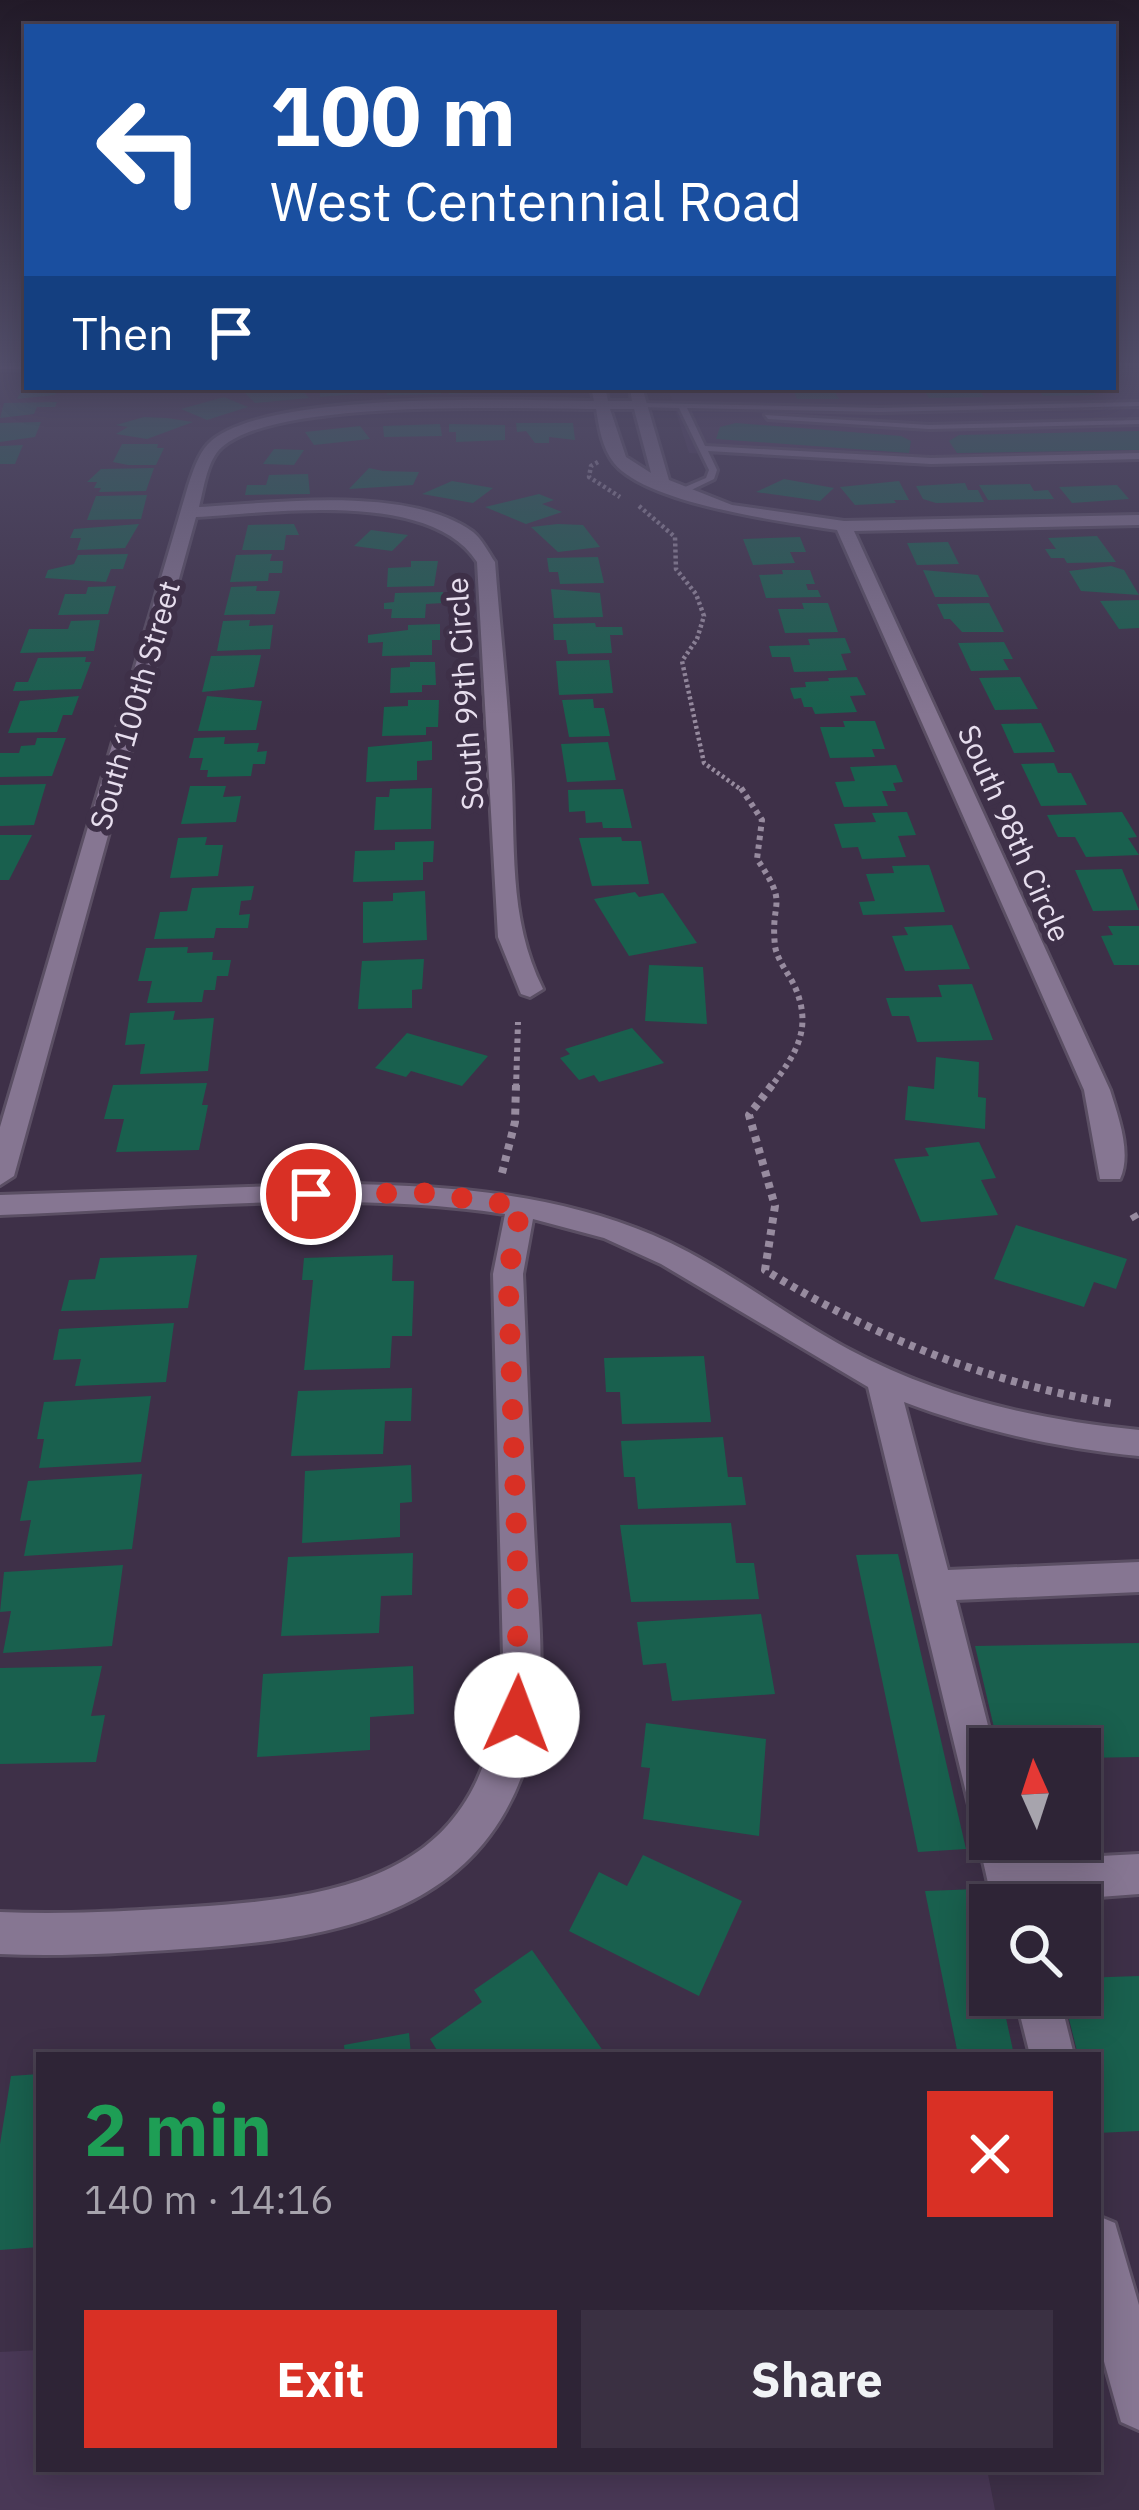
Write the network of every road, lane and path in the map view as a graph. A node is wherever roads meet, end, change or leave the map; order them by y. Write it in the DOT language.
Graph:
graph roads {
  1 [pos="199,481"];
  2 [pos="595,481"];
  3 [pos="705,481"];
  4 [pos="661,482"];
  5 [pos="681,492"];
  6 [pos="189,512"];
  7 [pos="1139,521"];
  8 [pos="844,526"];
  9 [pos="530,989"];
  10 [pos="518,1022"];
  11 [pos="1110,1172"];
  12 [pos="0,1176"];
  13 [pos="512,1190"];
  14 [pos="0,1205"];
  15 [pos="1133,1214"];
  16 [pos="1139,1224"];
  17 [pos="882,1379"];
  18 [pos="1120,1405"];
  19 [pos="1139,1443"];
  20 [pos="1139,1577"];
  21 [pos="934,1586"];
  22 [pos="970,1728"];
  23 [pos="1139,1874"];
  24 [pos="1072,1884"];
  25 [pos="0,1933"];
  26 [pos="1042,2016"];
  27 [pos="1051,2052"];
  28 [pos="1101,2248"];
  29 [pos="1129,2324"];
  30 [pos="1139,2404"];
  1 -- 6 [label="street, South 100th Street"];
  2 -- 18 [label="path"];
  3 -- 5 [label="lane"];
  4 -- 5 [label="street"];
  5 -- 8 [label="street"];
  6 -- 9 [label="street, South 99th Circle"];
  6 -- 12 [label="street, South 100th Street"];
  7 -- 8 [label="street"];
  8 -- 11 [label="street, South 98th Circle"];
  10 -- 13 [label="path"];
  13 -- 14 [label="street"];
  13 -- 17 [label="street"];
  13 -- 25 [label="street"];
  15 -- 16 [label="path"];
  17 -- 19 [label="street"];
  17 -- 21 [label="street"];
  20 -- 21 [label="street"];
  21 -- 22 [label="street"];
  23 -- 24 [label="street"];
  26 -- 27 [label="street"];
  28 -- 29 [label="street"];
  29 -- 30 [label="street"];
}
